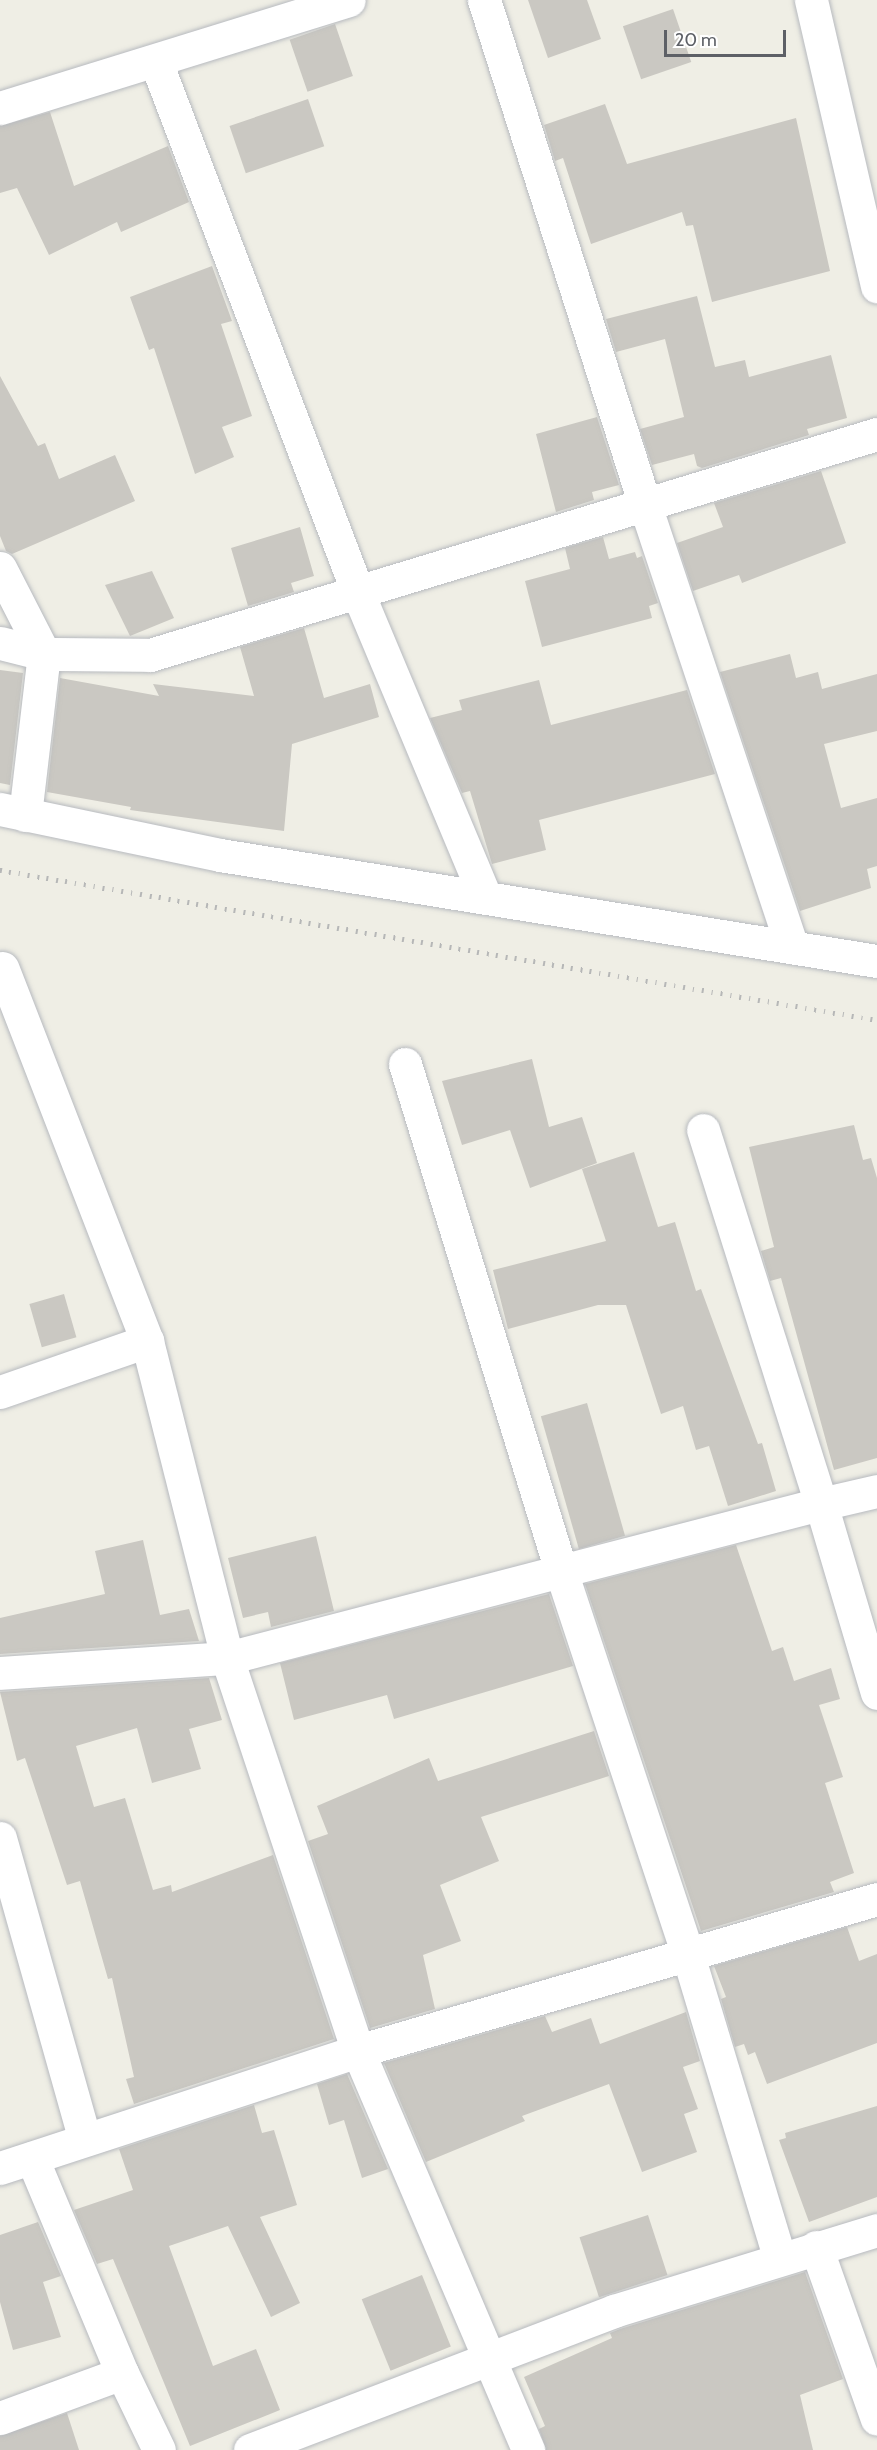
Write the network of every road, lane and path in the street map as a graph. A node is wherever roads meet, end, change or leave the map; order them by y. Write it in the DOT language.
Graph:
graph roads {
  1 [pos="349,0"];
  2 [pos="484,0"];
  3 [pos="811,0"];
  4 [pos="290,9"];
  5 [pos="156,62"];
  6 [pos="0,108"];
  7 [pos="877,286"];
  8 [pos="877,434"];
  9 [pos="644,502"];
  10 [pos="0,568"];
  11 [pos="358,593"];
  12 [pos="0,643"];
  13 [pos="44,654"];
  14 [pos="12,812"];
  15 [pos="485,897"];
  16 [pos="792,947"];
  17 [pos="877,961"];
  18 [pos="2,968"];
  19 [pos="405,1064"];
  20 [pos="703,1130"];
  21 [pos="147,1341"];
  22 [pos="0,1392"];
  23 [pos="877,1491"];
  24 [pos="821,1504"];
  25 [pos="561,1571"];
  26 [pos="226,1658"];
  27 [pos="0,1673"];
  28 [pos="877,1690"];
  29 [pos="0,1838"];
  30 [pos="877,1899"];
  31 [pos="688,1955"];
  32 [pos="358,2051"];
  33 [pos="84,2138"];
  34 [pos="32,2158"];
  35 [pos="0,2168"];
  36 [pos="877,2230"];
  37 [pos="816,2247"];
  38 [pos="779,2257"];
  39 [pos="491,2359"];
  40 [pos="122,2373"];
  41 [pos="0,2418"];
  42 [pos="877,2419"];
  43 [pos="159,2450"];
  44 [pos="250,2450"];
  45 [pos="528,2450"];
  1 -- 4 [label="street"];
  2 -- 9 [label="street"];
  3 -- 7 [label="street"];
  4 -- 5 [label="street"];
  5 -- 6 [label="street"];
  5 -- 11 [label="street"];
  8 -- 9 [label="street"];
  9 -- 11 [label="street"];
  9 -- 16 [label="street"];
  10 -- 13 [label="street"];
  11 -- 13 [label="street"];
  11 -- 15 [label="street"];
  12 -- 13 [label="street"];
  13 -- 14 [label="street"];
  14 -- 15 [label="street"];
  15 -- 16 [label="street"];
  16 -- 17 [label="street"];
  18 -- 21 [label="street"];
  19 -- 25 [label="street"];
  20 -- 24 [label="street"];
  21 -- 22 [label="street"];
  21 -- 26 [label="street"];
  23 -- 24 [label="street"];
  24 -- 25 [label="street"];
  24 -- 28 [label="street"];
  25 -- 26 [label="street"];
  25 -- 31 [label="street"];
  26 -- 27 [label="street"];
  26 -- 32 [label="street"];
  29 -- 33 [label="street"];
  30 -- 31 [label="street"];
  31 -- 32 [label="street"];
  31 -- 38 [label="street"];
  32 -- 33 [label="street"];
  32 -- 39 [label="street"];
  33 -- 34 [label="street"];
  34 -- 35 [label="street"];
  34 -- 40 [label="street"];
  36 -- 37 [label="street"];
  37 -- 38 [label="street"];
  37 -- 42 [label="street"];
  38 -- 39 [label="street"];
  39 -- 44 [label="street"];
  39 -- 45 [label="street"];
  40 -- 41 [label="street"];
  40 -- 43 [label="street"];
}
